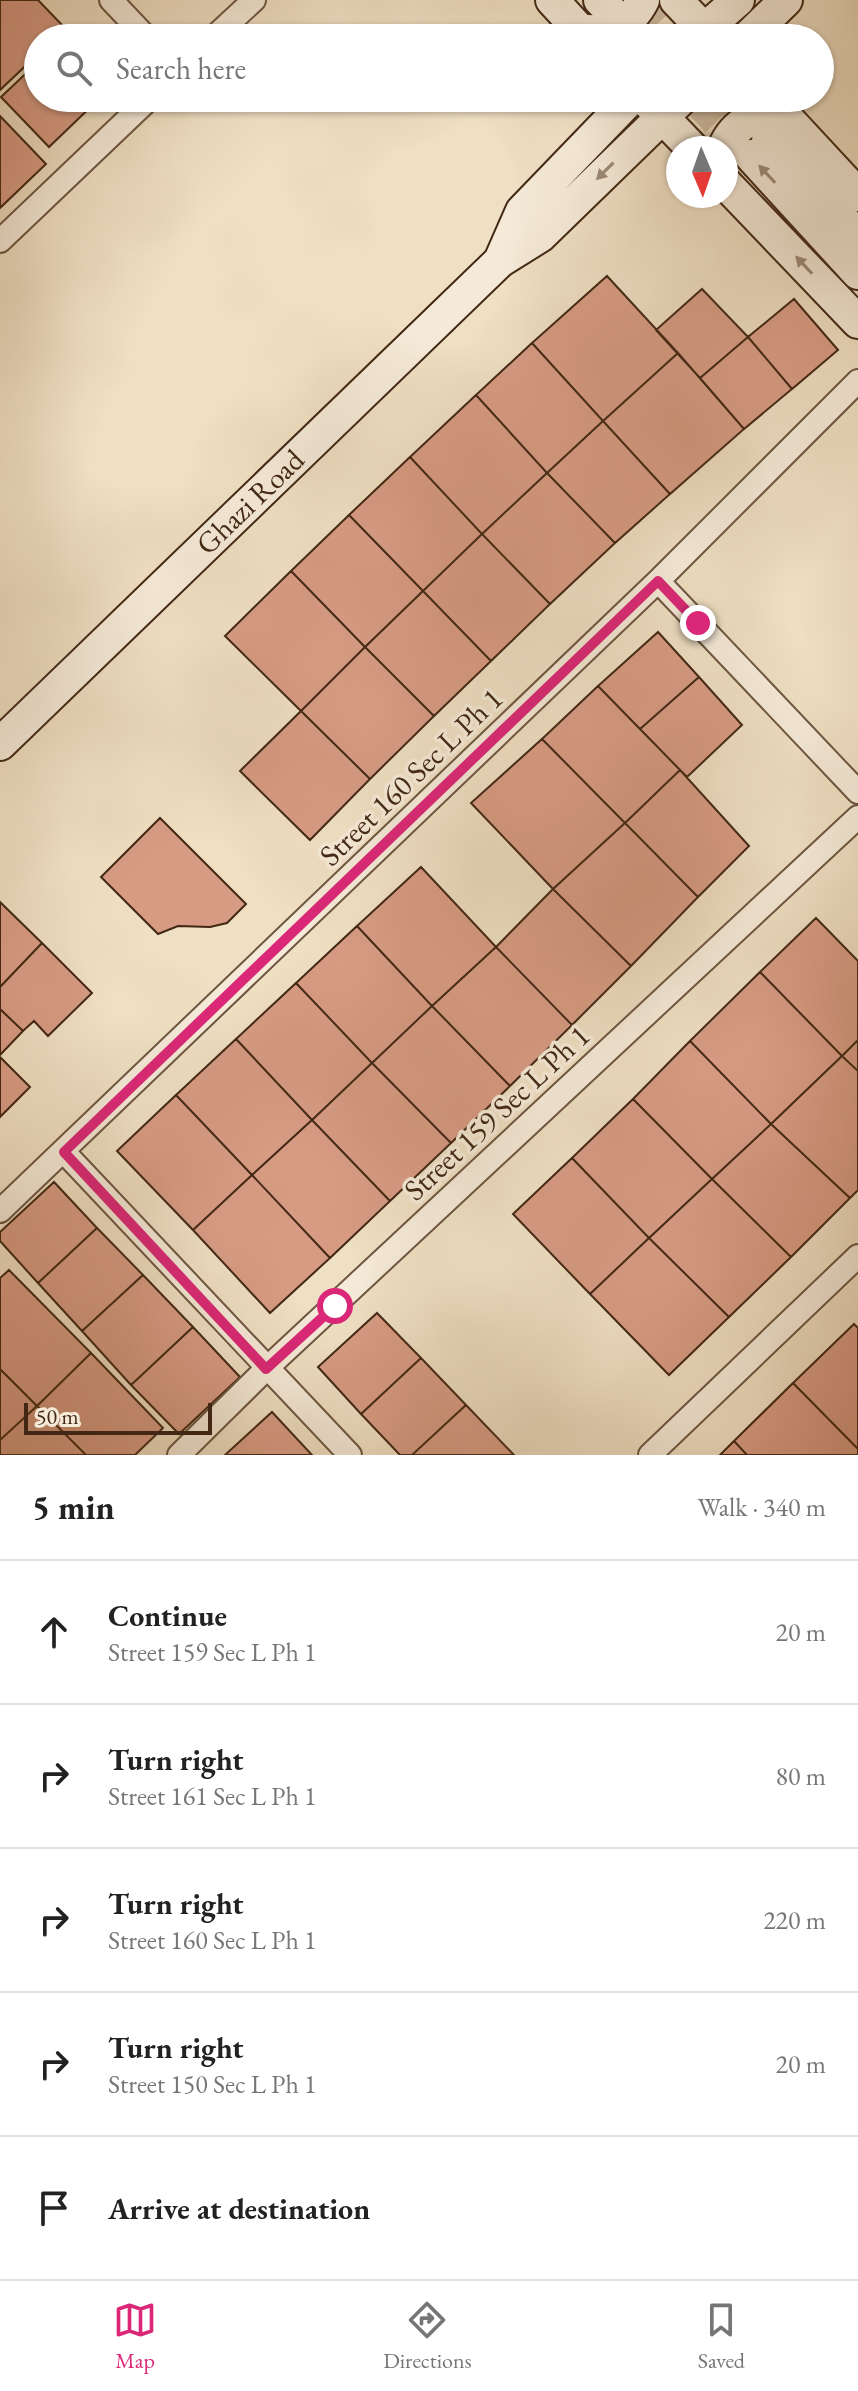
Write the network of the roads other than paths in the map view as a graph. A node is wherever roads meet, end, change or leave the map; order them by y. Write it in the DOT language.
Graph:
graph roads {
  1 [pos="111,0"];
  2 [pos="254,0"];
  3 [pos="552,0"];
  4 [pos="643,0"];
  5 [pos="676,0"];
  6 [pos="738,0"];
  7 [pos="786,0"];
  8 [pos="134,24"];
  9 [pos="228,24"];
  10 [pos="574,24"];
  11 [pos="622,24"];
  12 [pos="695,24"];
  13 [pos="715,24"];
  14 [pos="761,24"];
  15 [pos="135,112"];
  16 [pos="617,112"];
  17 [pos="655,112"];
  18 [pos="667,112"];
  19 [pos="759,132"];
  20 [pos="684,136"];
  21 [pos="858,195"];
  22 [pos="738,197"];
  23 [pos="858,236"];
  24 [pos="0,241"];
  25 [pos="500,261"];
  26 [pos="858,273"];
  27 [pos="858,322"];
  28 [pos="858,381"];
  29 [pos="658,581"];
  30 [pos="0,744"];
  31 [pos="858,792"];
  32 [pos="858,817"];
  33 [pos="64,1152"];
  34 [pos="0,1211"];
  35 [pos="858,1256"];
  36 [pos="266,1369"];
  37 [pos="179,1455"];
  38 [pos="350,1455"];
  39 [pos="650,1455"];
  1 -- 8 [label="street"];
  2 -- 9 [label="street"];
  3 -- 10 [label="main road"];
  4 -- 11 [label="main road"];
  5 -- 12 [label="main road"];
  6 -- 13 [label="main road"];
  7 -- 14 [label="main road"];
  15 -- 24 [label="street"];
  16 -- 25 [label="main road, Ghazi Road"];
  17 -- 25 [label="main road, Ghazi Road, one-way"];
  18 -- 20 [label="main road"];
  19 -- 21 [label="main road"];
  19 -- 23 [label="main road"];
  26 -- 19 [label="main road, one-way"];
  27 -- 22 [label="main road, one-way"];
  25 -- 30 [label="main road, Ghazi Road"];
  28 -- 29 [label="street, Street 160 Sec L Ph 1"];
  29 -- 31 [label="street"];
  29 -- 33 [label="street, Street 160 Sec L Ph 1"];
  32 -- 36 [label="street, Street 159 Sec L Ph 1"];
  33 -- 34 [label="street, Street 160 Sec L Ph 1"];
  33 -- 36 [label="street"];
  35 -- 39 [label="street"];
  36 -- 37 [label="street, Street 159 Sec L Ph 1"];
  36 -- 38 [label="street"];
}
